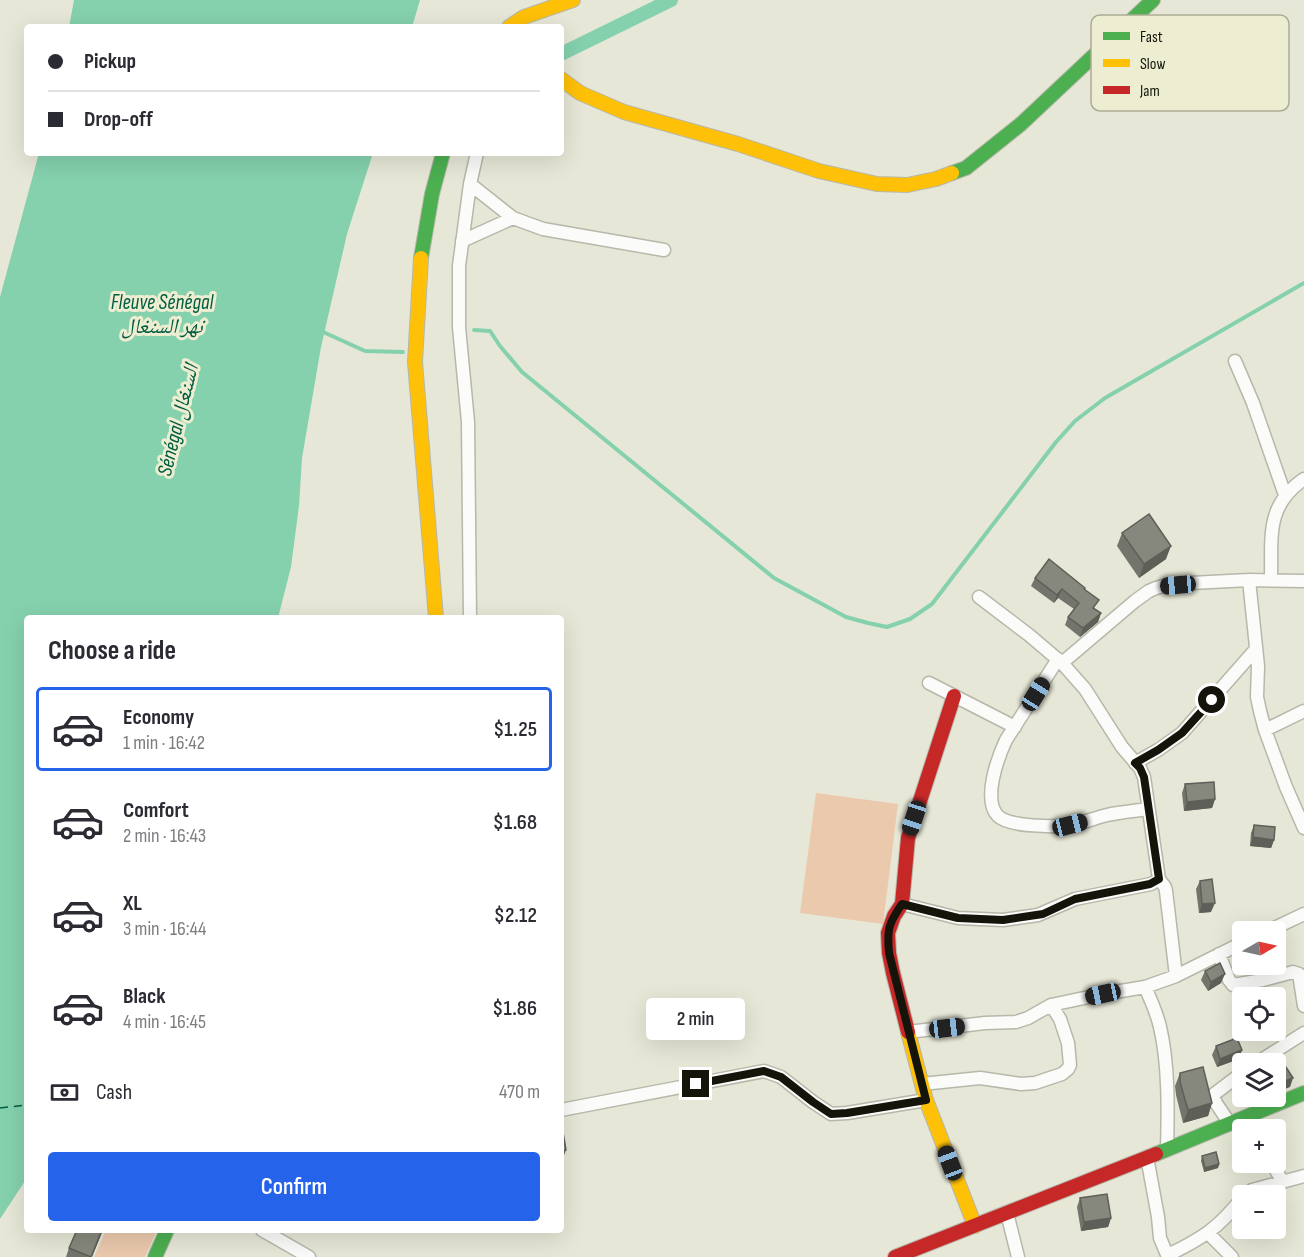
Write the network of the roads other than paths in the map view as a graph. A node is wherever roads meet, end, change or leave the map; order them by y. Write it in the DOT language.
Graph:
graph roads {
  1 [pos="573,0"];
  2 [pos="1153,0"];
  3 [pos="1137,15"];
  4 [pos="526,22"];
  5 [pos="1091,58"];
  6 [pos="564,81"];
  7 [pos="442,156"];
  8 [pos="476,156"];
  9 [pos="470,184"];
  10 [pos="513,218"];
  11 [pos="462,241"];
  12 [pos="664,250"];
  13 [pos="1235,361"];
  14 [pos="1304,479"];
  15 [pos="1285,495"];
  16 [pos="1250,580"];
  17 [pos="1271,580"];
  18 [pos="1304,581"];
  19 [pos="979,597"];
  20 [pos="436,615"];
  21 [pos="470,615"];
  22 [pos="1256,649"];
  23 [pos="1060,661"];
  24 [pos="928,683"];
  25 [pos="954,696"];
  26 [pos="1304,711"];
  27 [pos="1015,727"];
  28 [pos="1265,730"];
  29 [pos="1135,763"];
  30 [pos="1148,809"];
  31 [pos="1304,828"];
  32 [pos="1159,879"];
  33 [pos="902,904"];
  34 [pos="1304,914"];
  35 [pos="1286,923"];
  36 [pos="1232,948"];
  37 [pos="1219,954"];
  38 [pos="1176,975"];
  39 [pos="1145,987"];
  40 [pos="1051,1005"];
  41 [pos="1304,1006"];
  42 [pos="908,1032"];
  43 [pos="1304,1033"];
  44 [pos="1272,1053"];
  45 [pos="1232,1081"];
  46 [pos="922,1084"];
  47 [pos="1304,1093"];
  48 [pos="926,1100"];
  49 [pos="564,1109"];
  50 [pos="1256,1119"];
  51 [pos="1230,1124"];
  52 [pos="1167,1150"];
  53 [pos="1147,1157"];
  54 [pos="1278,1173"];
  55 [pos="1304,1176"];
  56 [pos="1283,1182"];
  57 [pos="1271,1185"];
  58 [pos="1232,1211"];
  59 [pos="1007,1213"];
  60 [pos="975,1226"];
  61 [pos="166,1233"];
  62 [pos="267,1233"];
  63 [pos="1208,1233"];
  64 [pos="1168,1256"];
  65 [pos="154,1257"];
  66 [pos="309,1257"];
  67 [pos="895,1257"];
  68 [pos="1018,1257"];
  69 [pos="1232,1257"];
  1 -- 4 [label="street"];
  2 -- 3 [label="street"];
  5 -- 6 [label="street"];
  7 -- 20 [label="street"];
  8 -- 9 [label="street"];
  9 -- 10 [label="street"];
  9 -- 11 [label="street"];
  10 -- 11 [label="street"];
  10 -- 12 [label="street"];
  11 -- 21 [label="street"];
  13 -- 15 [label="street"];
  14 -- 15 [label="street"];
  15 -- 17 [label="street"];
  16 -- 17 [label="street"];
  16 -- 22 [label="street"];
  16 -- 23 [label="street"];
  17 -- 18 [label="street"];
  19 -- 23 [label="street"];
  22 -- 28 [label="street"];
  22 -- 29 [label="street"];
  23 -- 27 [label="street"];
  23 -- 29 [label="street"];
  24 -- 25 [label="street"];
  25 -- 27 [label="street"];
  25 -- 33 [label="street"];
  26 -- 28 [label="street"];
  27 -- 30 [label="street"];
  28 -- 31 [label="street"];
  29 -- 30 [label="street"];
  30 -- 32 [label="street"];
  32 -- 33 [label="street"];
  32 -- 38 [label="street"];
  33 -- 42 [label="street"];
  34 -- 35 [label="street"];
  36 -- 37 [label="street"];
  37 -- 38 [label="street"];
  37 -- 41 [label="street"];
  38 -- 39 [label="street"];
  39 -- 40 [label="street"];
  39 -- 52 [label="street"];
  40 -- 42 [label="street"];
  40 -- 46 [label="street"];
  42 -- 46 [label="street"];
  43 -- 44 [label="street"];
  45 -- 51 [label="street"];
  46 -- 48 [label="street"];
  47 -- 50 [label="street"];
  48 -- 49 [label="street"];
  48 -- 60 [label="street"];
  51 -- 52 [label="street"];
  52 -- 53 [label="street"];
  53 -- 59 [label="street"];
  53 -- 64 [label="street"];
  54 -- 56 [label="street"];
  55 -- 56 [label="street"];
  56 -- 57 [label="street"];
  58 -- 63 [label="street"];
  59 -- 60 [label="street"];
  59 -- 68 [label="street"];
  60 -- 67 [label="street"];
  61 -- 65 [label="street"];
  62 -- 66 [label="street"];
  63 -- 64 [label="street"];
  63 -- 69 [label="street"];
}
